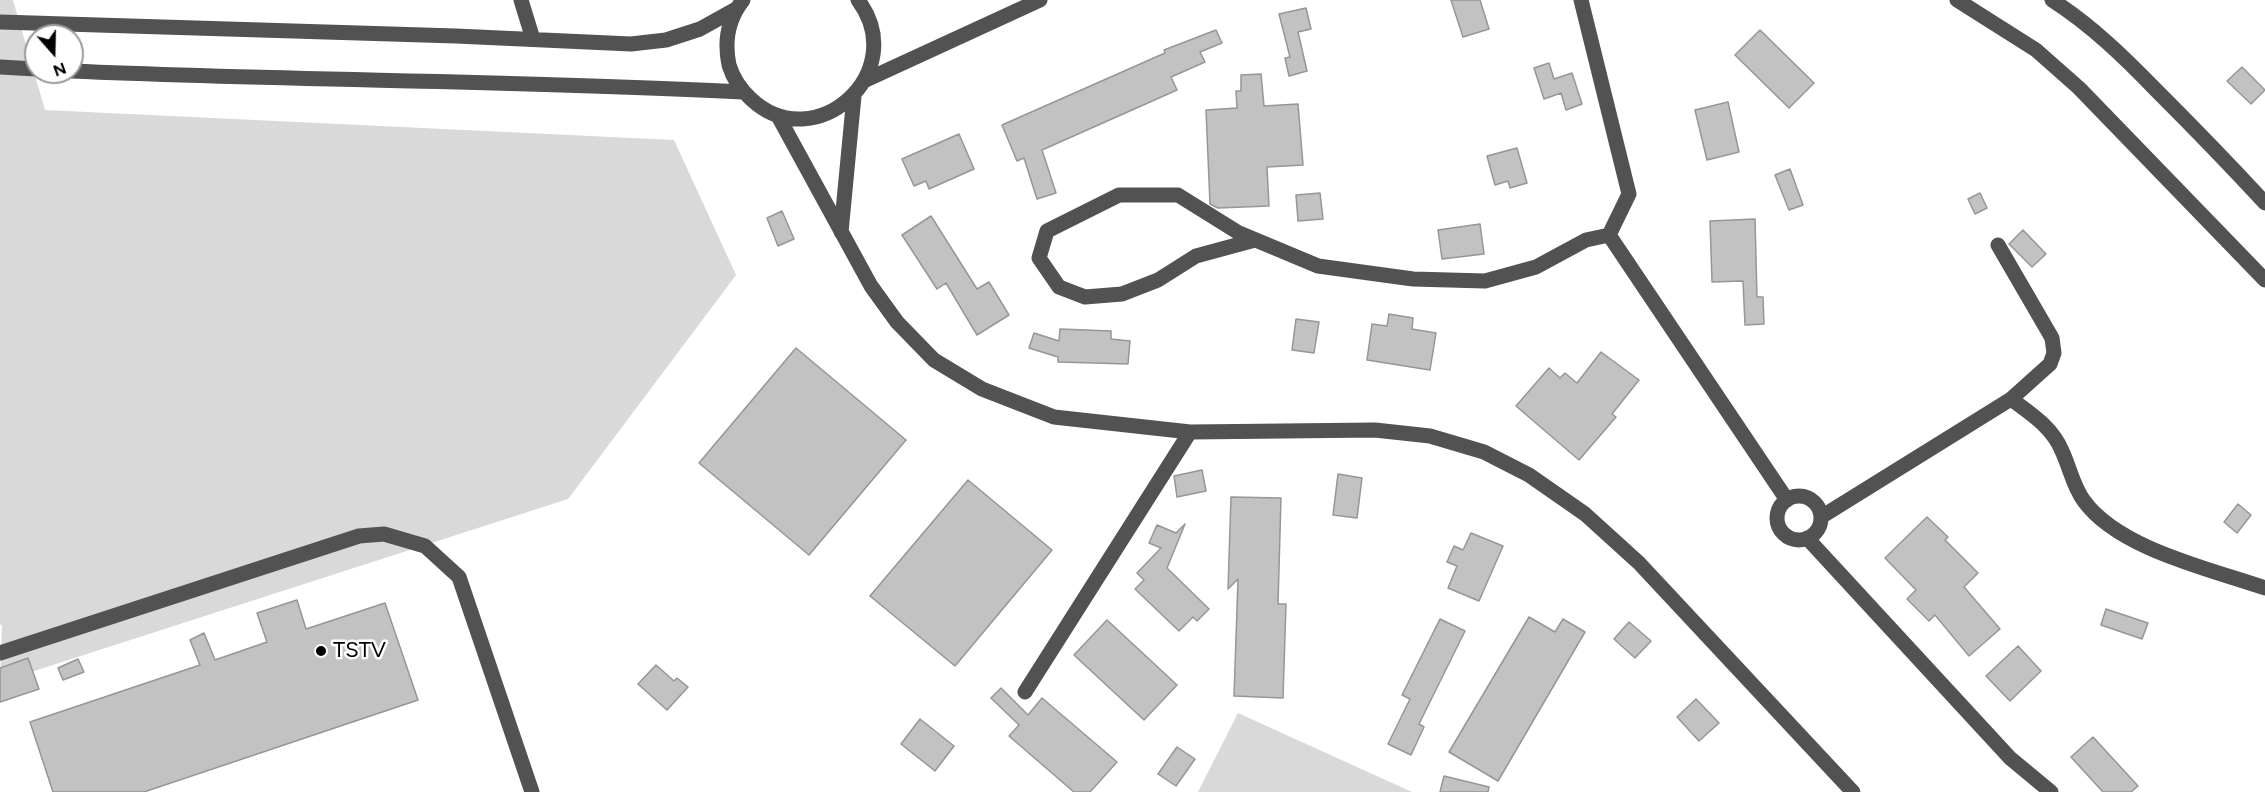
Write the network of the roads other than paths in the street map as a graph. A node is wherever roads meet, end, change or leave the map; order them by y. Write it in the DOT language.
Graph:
graph roads {
  1 [pos="521,0"];
  2 [pos="858,0"];
  3 [pos="1040,0"];
  4 [pos="1581,0"];
  5 [pos="1957,0"];
  6 [pos="2052,0"];
  7 [pos="739,4"];
  8 [pos="0,22"];
  9 [pos="533,39"];
  10 [pos="0,67"];
  11 [pos="24,68"];
  12 [pos="84,72"];
  13 [pos="866,80"];
  14 [pos="742,92"];
  15 [pos="854,96"];
  16 [pos="778,116"];
  17 [pos="2265,203"];
  18 [pos="841,232"];
  19 [pos="1609,235"];
  20 [pos="1255,240"];
  21 [pos="1998,245"];
  22 [pos="2265,280"];
  23 [pos="2011,399"];
  24 [pos="1190,432"];
  25 [pos="1787,500"];
  26 [pos="1821,517"];
  27 [pos="1807,538"];
  28 [pos="2265,588"];
  29 [pos="3,650"];
  30 [pos="1025,692"];
  31 [pos="532,792"];
  32 [pos="1852,792"];
  33 [pos="2051,792"];
  1 -- 9 [label="street"];
  2 -- 13 [label="street"];
  3 -- 13 [label="street"];
  4 -- 19 [label="street"];
  5 -- 22 [label="street"];
  6 -- 17 [label="street"];
  7 -- 9 [label="street"];
  7 -- 14 [label="street"];
  8 -- 9 [label="street"];
  10 -- 11 [label="street"];
  12 -- 14 [label="street"];
  13 -- 15 [label="street"];
  14 -- 16 [label="street"];
  15 -- 16 [label="street"];
  15 -- 18 [label="street"];
  16 -- 18 [label="street"];
  18 -- 24 [label="street"];
  19 -- 20 [label="street"];
  19 -- 25 [label="street"];
  20 -- 20 [label="street"];
  21 -- 23 [label="street"];
  23 -- 26 [label="street"];
  23 -- 28 [label="street"];
  24 -- 30 [label="street"];
  24 -- 32 [label="street"];
  25 -- 26 [label="street"];
  25 -- 27 [label="street"];
  26 -- 27 [label="street"];
  27 -- 33 [label="street"];
  29 -- 31 [label="street"];
}
